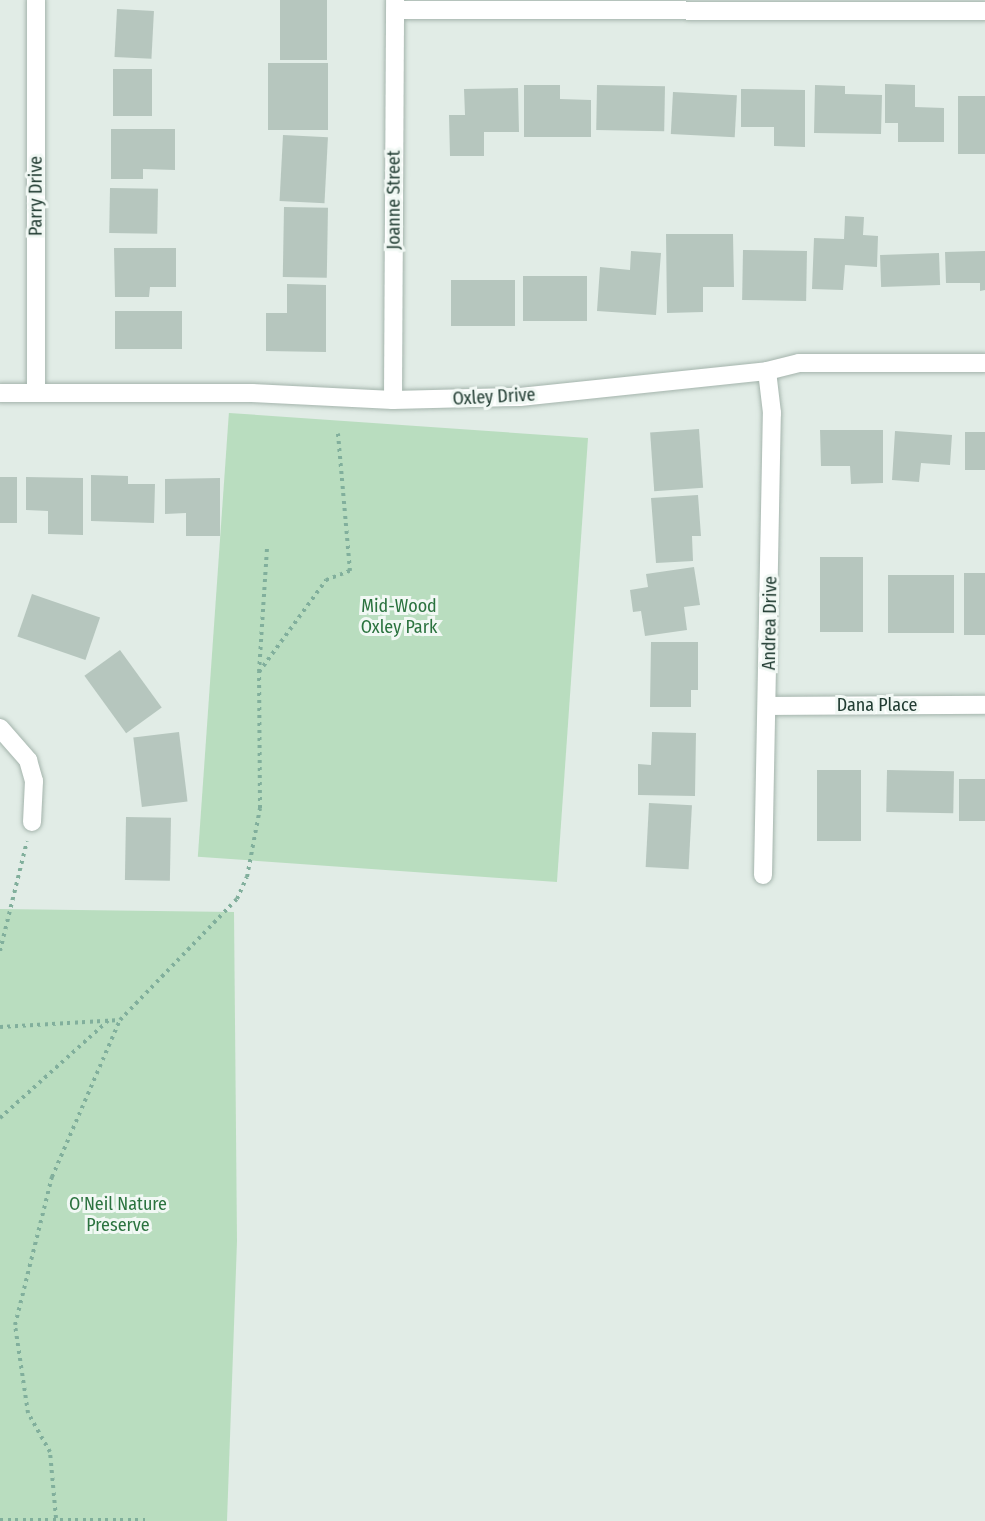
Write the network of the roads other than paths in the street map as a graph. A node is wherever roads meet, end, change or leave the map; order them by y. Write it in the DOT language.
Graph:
graph roads {
  1 [pos="36,0"];
  2 [pos="395,5"];
  3 [pos="985,11"];
  4 [pos="985,363"];
  5 [pos="767,371"];
  6 [pos="0,393"];
  7 [pos="36,393"];
  8 [pos="393,400"];
  9 [pos="985,705"];
  10 [pos="770,706"];
  11 [pos="0,728"];
  12 [pos="32,822"];
  13 [pos="763,875"];
  1 -- 7 [label="street, Parry Drive"];
  2 -- 3 [label="street"];
  2 -- 8 [label="street, Joanne Street"];
  4 -- 5 [label="street, Oxley Drive"];
  5 -- 8 [label="street, Oxley Drive"];
  5 -- 10 [label="street, Andrea Drive"];
  6 -- 7 [label="street, Oxley Drive"];
  7 -- 8 [label="street, Oxley Drive"];
  9 -- 10 [label="street, Dana Place"];
  10 -- 13 [label="street, Andrea Drive"];
  11 -- 12 [label="street"];
}
